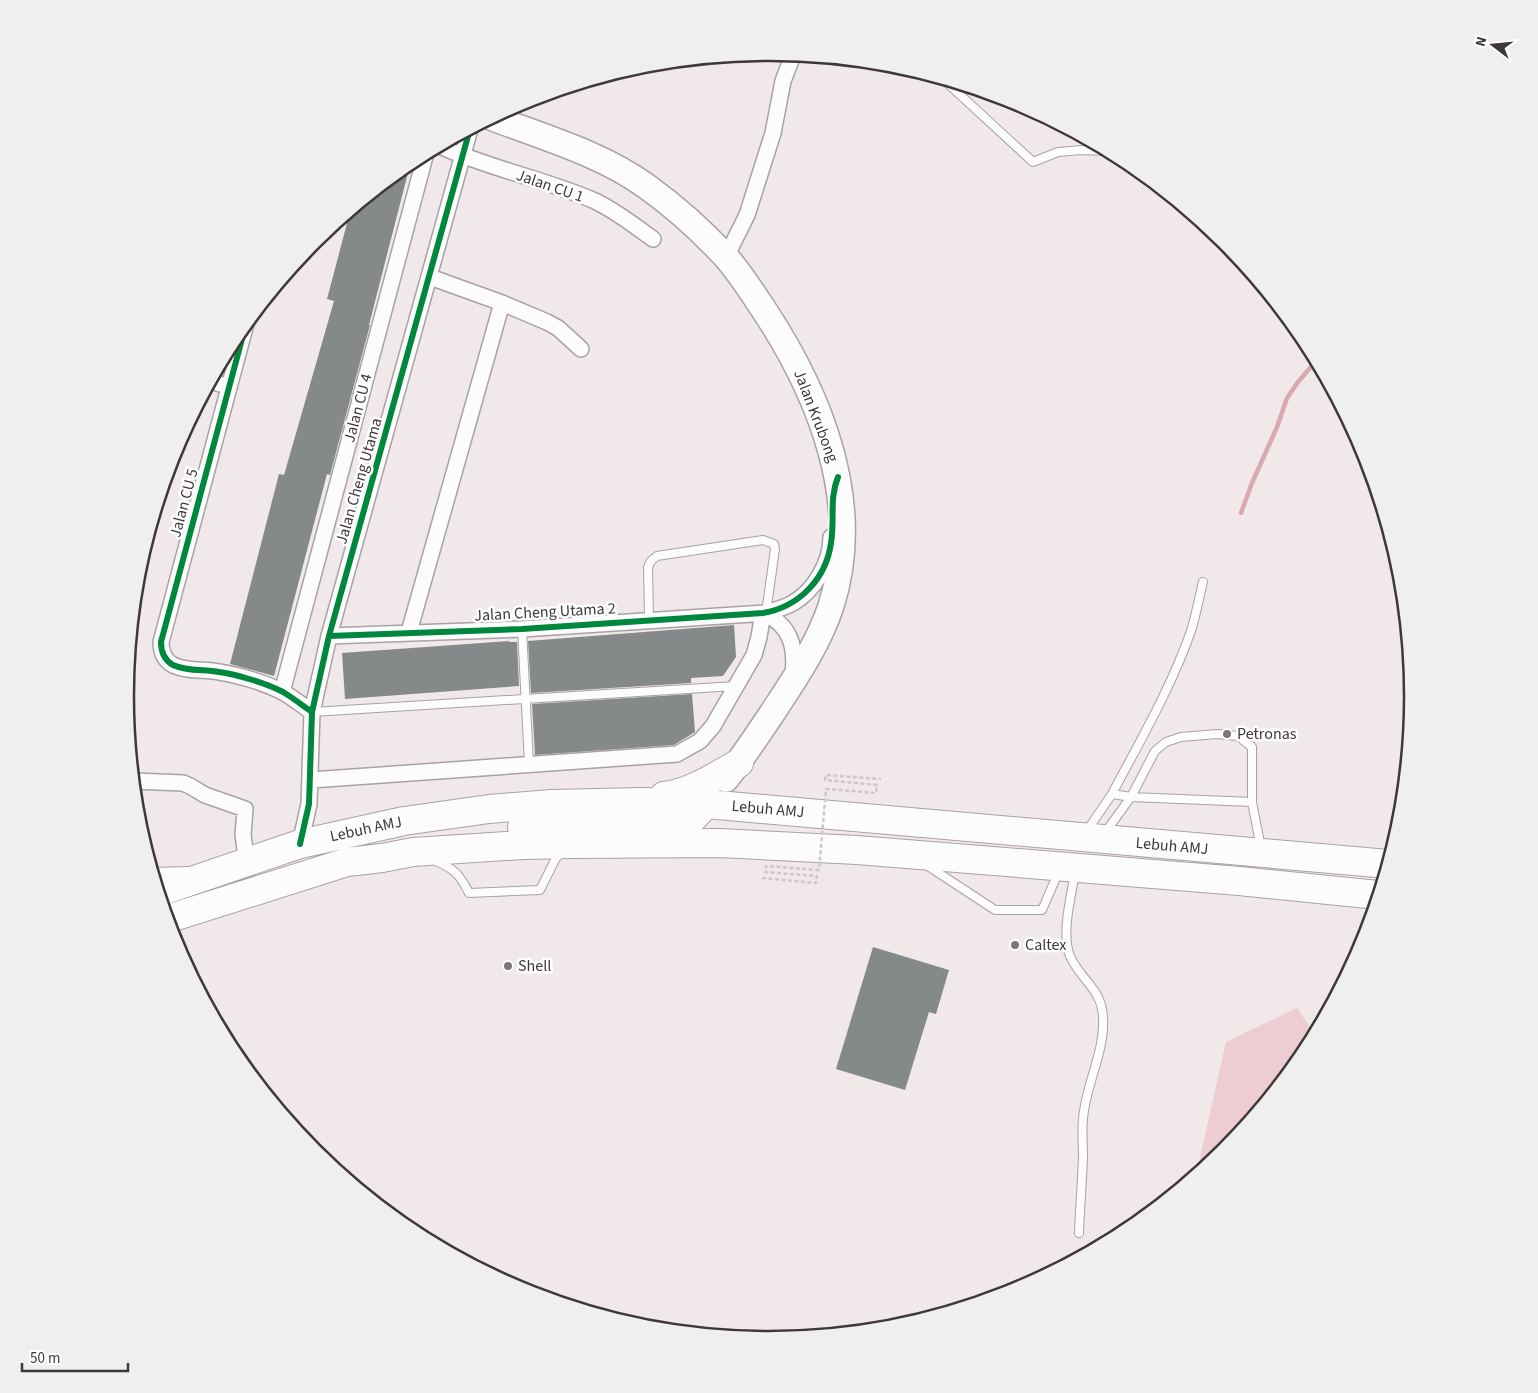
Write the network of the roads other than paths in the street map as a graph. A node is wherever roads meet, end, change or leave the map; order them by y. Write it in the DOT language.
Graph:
graph roads {
  1 [pos="790,62"];
  2 [pos="954,89"];
  3 [pos="501,121"];
  4 [pos="468,137"];
  5 [pos="447,149"];
  6 [pos="1094,150"];
  7 [pos="463,156"];
  8 [pos="423,163"];
  9 [pos="653,239"];
  10 [pos="726,258"];
  11 [pos="430,276"];
  12 [pos="502,303"];
  13 [pos="240,345"];
  14 [pos="581,349"];
  15 [pos="217,383"];
  16 [pos="229,387"];
  17 [pos="838,478"];
  18 [pos="1203,582"];
  19 [pos="764,613"];
  20 [pos="648,620"];
  21 [pos="522,629"];
  22 [pos="409,632"];
  23 [pos="329,636"];
  24 [pos="793,682"];
  25 [pos="737,686"];
  26 [pos="282,692"];
  27 [pos="525,699"];
  28 [pos="312,712"];
  29 [pos="739,763"];
  30 [pos="529,764"];
  31 [pos="311,780"];
  32 [pos="139,781"];
  33 [pos="1112,794"];
  34 [pos="1131,797"];
  35 [pos="1252,802"];
  36 [pos="605,803"];
  37 [pos="706,804"];
  38 [pos="761,809"];
  39 [pos="1091,839"];
  40 [pos="300,844"];
  41 [pos="574,844"];
  42 [pos="775,845"];
  43 [pos="413,852"];
  44 [pos="1262,853"];
  45 [pos="908,854"];
  46 [pos="247,862"];
  47 [pos="347,862"];
  48 [pos="1382,863"];
  49 [pos="1068,867"];
  50 [pos="162,885"];
  51 [pos="1373,894"];
  52 [pos="173,916"];
  53 [pos="1079,1233"];
  1 -- 10 [label="street"];
  2 -- 6 [label="lane"];
  3 -- 10 [label="main road, Jalan Krubong"];
  4 -- 7 [label="street, Jalan Cheng Utama"];
  5 -- 7 [label="street, Jalan CU 1"];
  7 -- 9 [label="street, Jalan CU 1"];
  7 -- 11 [label="street, Jalan Cheng Utama"];
  8 -- 26 [label="street, Jalan CU 4"];
  10 -- 17 [label="main road, Jalan Krubong"];
  11 -- 12 [label="street"];
  11 -- 23 [label="street, Jalan Cheng Utama"];
  12 -- 14 [label="street"];
  12 -- 22 [label="street"];
  13 -- 16 [label="street, Jalan CU 5"];
  15 -- 16 [label="street"];
  16 -- 26 [label="street, Jalan CU 5"];
  17 -- 19 [label="street, Jalan Cheng Utama 2"];
  17 -- 24 [label="main road, Jalan Krubong"];
  18 -- 33 [label="lane"];
  19 -- 20 [label="street, Jalan Cheng Utama 2"];
  19 -- 20 [label="lane"];
  19 -- 24 [label="street"];
  19 -- 25 [label="street"];
  20 -- 21 [label="street, Jalan Cheng Utama 2"];
  21 -- 22 [label="street, Jalan Cheng Utama 2"];
  21 -- 27 [label="lane"];
  22 -- 23 [label="street, Jalan Cheng Utama 2"];
  23 -- 28 [label="street, Jalan Cheng Utama"];
  24 -- 29 [label="main road, Jalan Krubong"];
  25 -- 27 [label="lane"];
  25 -- 30 [label="street"];
  26 -- 28 [label="street"];
  27 -- 28 [label="lane"];
  27 -- 30 [label="lane"];
  28 -- 31 [label="street, Jalan Cheng Utama"];
  29 -- 36 [label="highway"];
  29 -- 37 [label="main road, Jalan Krubong"];
  29 -- 38 [label="highway"];
  30 -- 31 [label="street"];
  31 -- 40 [label="street, Jalan Cheng Utama"];
  32 -- 46 [label="street"];
  33 -- 34 [label="lane"];
  33 -- 39 [label="lane"];
  34 -- 35 [label="lane"];
  34 -- 35 [label="lane"];
  34 -- 39 [label="lane"];
  35 -- 44 [label="lane"];
  36 -- 37 [label="highway, Lebuh AMJ"];
  36 -- 40 [label="highway, Lebuh AMJ"];
  37 -- 38 [label="highway, Lebuh AMJ"];
  37 -- 42 [label="highway"];
  37 -- 47 [label="highway"];
  38 -- 39 [label="highway, Lebuh AMJ"];
  39 -- 44 [label="highway, Lebuh AMJ"];
  40 -- 46 [label="highway, Lebuh AMJ"];
  41 -- 42 [label="highway, Lebuh AMJ"];
  41 -- 43 [label="highway, Lebuh AMJ"];
  41 -- 43 [label="lane"];
  42 -- 45 [label="highway, Lebuh AMJ"];
  43 -- 47 [label="highway, Lebuh AMJ"];
  44 -- 48 [label="highway, Lebuh AMJ"];
  45 -- 49 [label="highway, Lebuh AMJ"];
  45 -- 49 [label="lane"];
  46 -- 50 [label="highway, Lebuh AMJ"];
  47 -- 52 [label="highway, Lebuh AMJ"];
  49 -- 51 [label="highway, Lebuh AMJ"];
  49 -- 53 [label="lane"];
}
